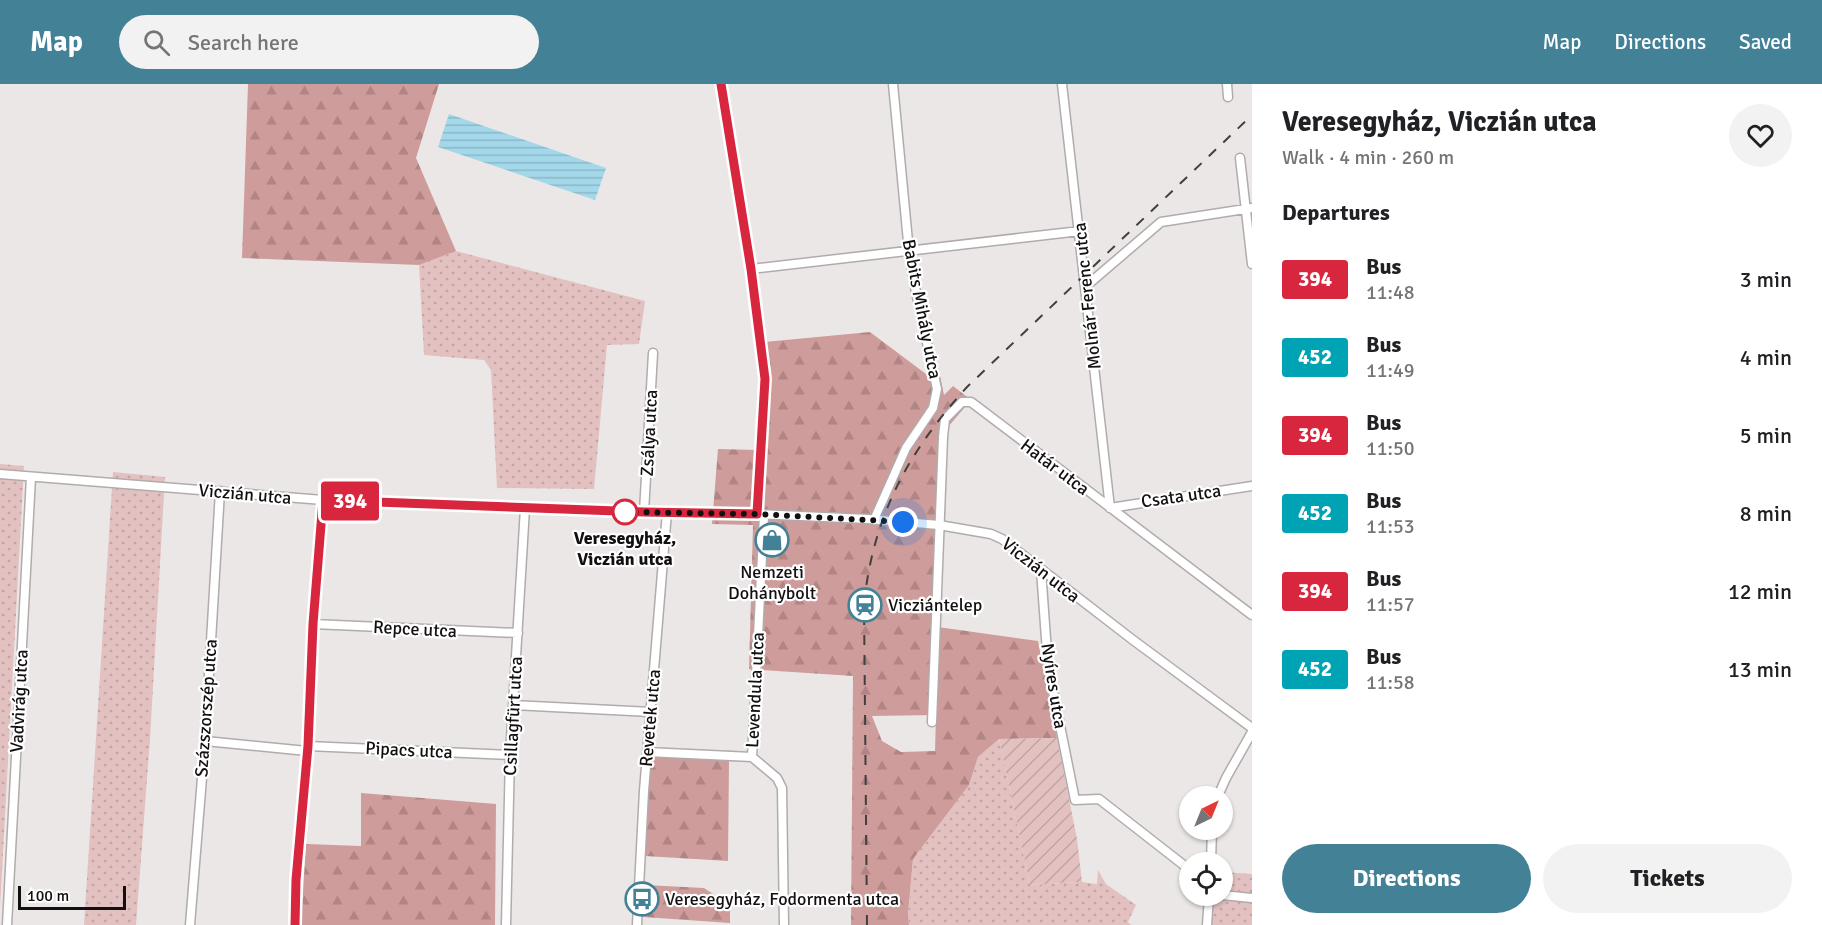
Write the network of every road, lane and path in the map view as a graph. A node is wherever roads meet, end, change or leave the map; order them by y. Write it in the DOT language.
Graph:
graph roads {
  1 [pos="721,84"];
  2 [pos="893,84"];
  3 [pos="1062,84"];
  4 [pos="1227,84"];
  5 [pos="1228,97"];
  6 [pos="1240,158"];
  7 [pos="1249,208"];
  8 [pos="1080,231"];
  9 [pos="909,252"];
  10 [pos="1252,264"];
  11 [pos="751,269"];
  12 [pos="1085,287"];
  13 [pos="653,353"];
  14 [pos="0,474"];
  15 [pos="30,477"];
  16 [pos="1252,486"];
  17 [pos="220,491"];
  18 [pos="323,500"];
  19 [pos="525,508"];
  20 [pos="1110,508"];
  21 [pos="644,512"];
  22 [pos="667,512"];
  23 [pos="760,514"];
  24 [pos="874,520"];
  25 [pos="939,525"];
  26 [pos="1041,570"];
  27 [pos="1252,615"];
  28 [pos="313,624"];
  29 [pos="518,633"];
  30 [pos="513,705"];
  31 [pos="651,712"];
  32 [pos="932,722"];
  33 [pos="1252,730"];
  34 [pos="204,741"];
  35 [pos="308,748"];
  36 [pos="647,752"];
  37 [pos="510,755"];
  38 [pos="752,758"];
  39 [pos="1222,786"];
  40 [pos="1179,861"];
  41 [pos="1233,896"];
  42 [pos="1252,898"];
  43 [pos="1208,906"];
  44 [pos="8,925"];
  45 [pos="190,925"];
  46 [pos="295,925"];
  47 [pos="506,925"];
  48 [pos="637,925"];
  49 [pos="784,925"];
  50 [pos="1207,925"];
  1 -- 11 [label="street, Levendula utca"];
  2 -- 9 [label="street, Babits Mihály utca"];
  3 -- 8 [label="street, Molnár Ferenc utca"];
  4 -- 5 [label="street"];
  6 -- 7 [label="street"];
  7 -- 10 [label="street"];
  7 -- 12 [label="street"];
  8 -- 9 [label="street"];
  8 -- 12 [label="street, Molnár Ferenc utca"];
  9 -- 11 [label="street"];
  9 -- 24 [label="street, Babits Mihály utca"];
  11 -- 23 [label="street, Levendula utca"];
  12 -- 20 [label="street, Molnár Ferenc utca"];
  13 -- 21 [label="street, Zsálya utca"];
  14 -- 15 [label="street, Viczián utca"];
  15 -- 17 [label="street, Viczián utca"];
  15 -- 44 [label="street, Vadvirág utca"];
  16 -- 20 [label="street, Csata utca"];
  17 -- 18 [label="street, Viczián utca"];
  17 -- 34 [label="street, Százszorszép utca"];
  18 -- 19 [label="street, Viczián utca"];
  18 -- 28 [label="street"];
  19 -- 21 [label="street, Viczián utca"];
  19 -- 29 [label="street, Csillagfürt utca"];
  20 -- 25 [label="street, Határ utca"];
  20 -- 27 [label="street, Határ utca"];
  21 -- 22 [label="street, Viczián utca"];
  22 -- 23 [label="street, Viczián utca"];
  22 -- 31 [label="street, Revetek utca"];
  23 -- 24 [label="street, Viczián utca"];
  23 -- 38 [label="street, Levendula utca"];
  24 -- 25 [label="street, Viczián utca"];
  25 -- 26 [label="street, Viczián utca"];
  25 -- 32 [label="street, Határ utca"];
  26 -- 33 [label="street, Viczián utca"];
  26 -- 40 [label="street, Nyíres utca"];
  28 -- 29 [label="street, Repce utca"];
  28 -- 35 [label="street"];
  29 -- 30 [label="street, Csillagfürt utca"];
  30 -- 31 [label="street"];
  30 -- 37 [label="street, Csillagfürt utca"];
  31 -- 36 [label="street, Revetek utca"];
  33 -- 39 [label="street"];
  34 -- 35 [label="street, Pipacs utca"];
  34 -- 45 [label="street, Százszorszép utca"];
  35 -- 37 [label="street, Pipacs utca"];
  35 -- 46 [label="street"];
  36 -- 38 [label="street"];
  36 -- 48 [label="street, Revetek utca"];
  37 -- 47 [label="street, Csillagfürt utca"];
  38 -- 49 [label="street, Levendula utca"];
  41 -- 42 [label="street"];
  43 -- 50 [label="street"];
}
